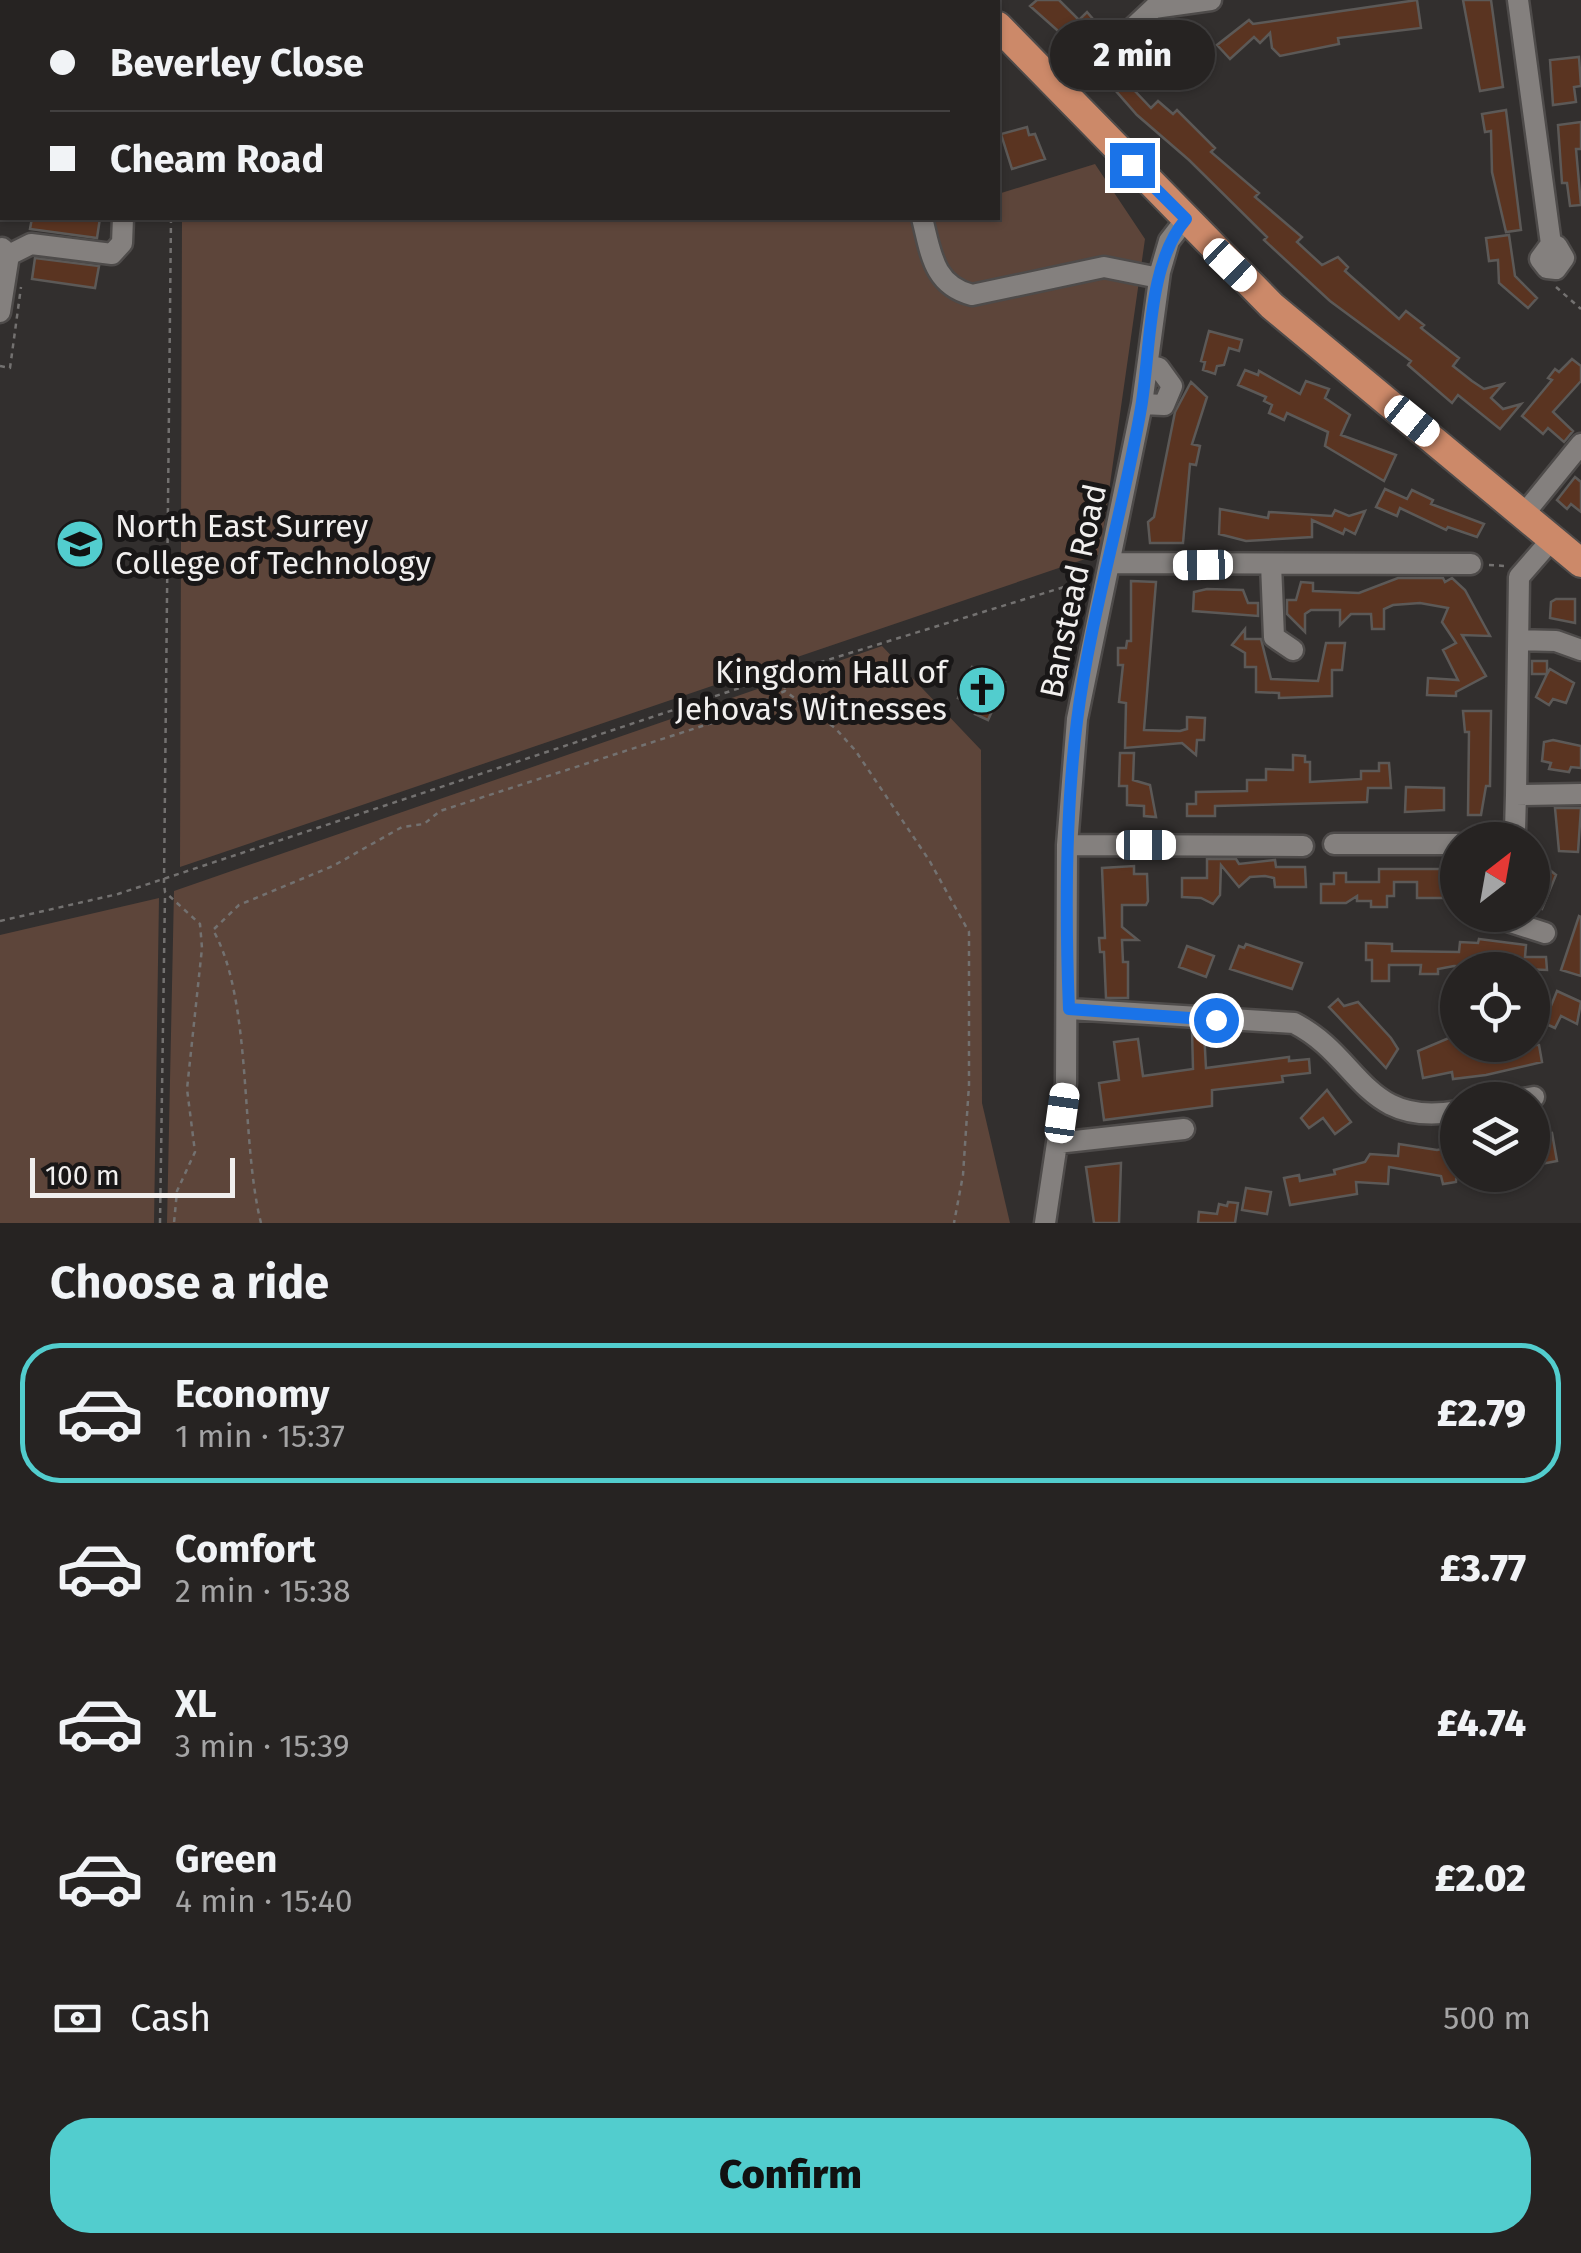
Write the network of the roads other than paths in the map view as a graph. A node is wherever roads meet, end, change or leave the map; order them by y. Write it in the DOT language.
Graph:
graph roads {
  1 [pos="1211,0"];
  2 [pos="1518,0"];
  3 [pos="1000,28"];
  4 [pos="1062,94"];
  5 [pos="1186,219"];
  6 [pos="123,220"];
  7 [pos="923,220"];
  8 [pos="4,251"];
  9 [pos="1547,268"];
  10 [pos="1159,278"];
  11 [pos="0,312"];
  12 [pos="1581,444"];
  13 [pos="1524,514"];
  14 [pos="1553,538"];
  15 [pos="1581,563"];
  16 [pos="1110,564"];
  17 [pos="1271,564"];
  18 [pos="1471,564"];
  19 [pos="1519,640"];
  20 [pos="1293,650"];
  21 [pos="1581,650"];
  22 [pos="1581,794"];
  23 [pos="1516,795"];
  24 [pos="1515,822"];
  25 [pos="1334,844"];
  26 [pos="1440,844"];
  27 [pos="1068,845"];
  28 [pos="1303,846"];
  29 [pos="1543,932"];
  30 [pos="1546,933"];
  31 [pos="1069,1009"];
  32 [pos="1440,1112"];
  33 [pos="1184,1128"];
  34 [pos="1057,1143"];
  35 [pos="1046,1223"];
  1 -- 4 [label="street"];
  2 -- 9 [label="street"];
  3 -- 4 [label="highway"];
  4 -- 5 [label="highway"];
  5 -- 10 [label="street, Banstead Road"];
  5 -- 13 [label="highway"];
  6 -- 8 [label="street"];
  7 -- 10 [label="street"];
  8 -- 11 [label="street"];
  10 -- 16 [label="street, Banstead Road"];
  12 -- 13 [label="street"];
  13 -- 14 [label="highway"];
  14 -- 15 [label="highway"];
  14 -- 19 [label="street"];
  16 -- 17 [label="street"];
  16 -- 27 [label="street, Banstead Road"];
  17 -- 18 [label="street"];
  17 -- 20 [label="street"];
  19 -- 21 [label="street"];
  19 -- 23 [label="street"];
  22 -- 23 [label="street"];
  23 -- 24 [label="street"];
  25 -- 26 [label="street"];
  27 -- 28 [label="street"];
  27 -- 31 [label="street, Banstead Road"];
  29 -- 30 [label="street"];
  31 -- 32 [label="street"];
  31 -- 34 [label="street, Banstead Road"];
  33 -- 34 [label="street"];
  34 -- 35 [label="street, Banstead Road"];
}
